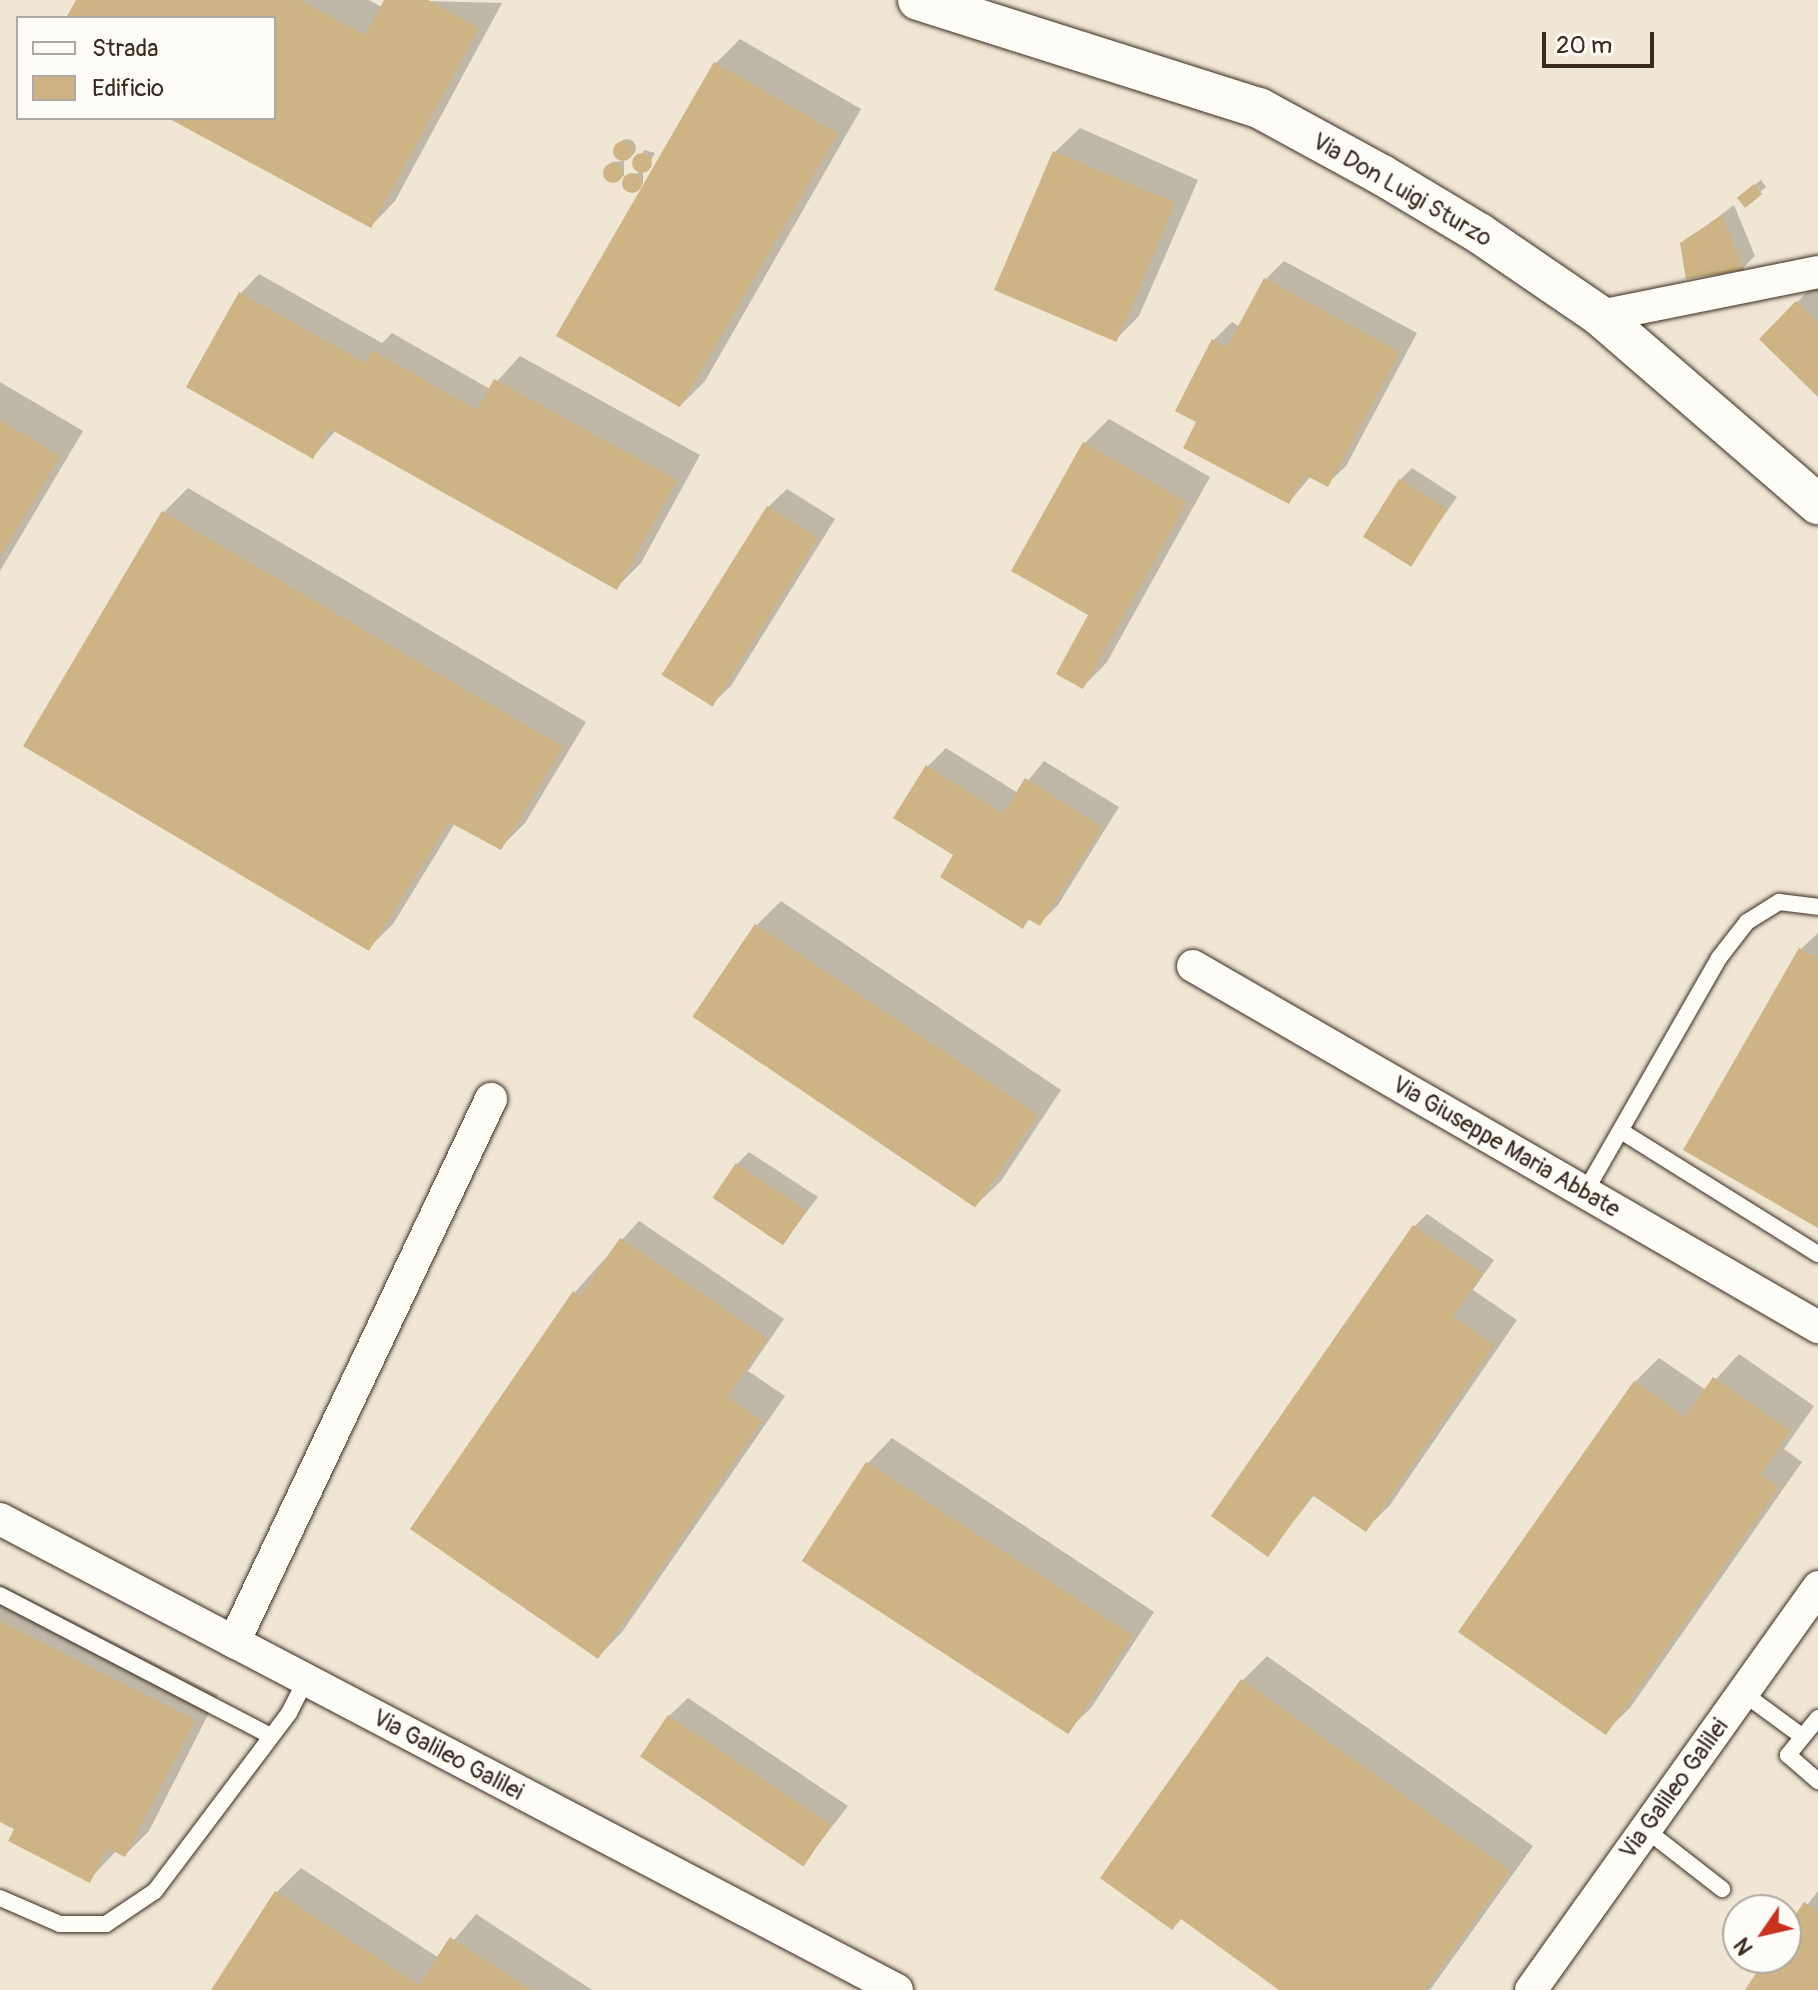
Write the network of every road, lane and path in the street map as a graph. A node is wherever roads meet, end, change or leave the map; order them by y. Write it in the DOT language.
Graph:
graph roads {
  1 [pos="918,0"];
  2 [pos="1818,272"];
  3 [pos="1600,316"];
  4 [pos="1818,504"];
  5 [pos="1818,907"];
  6 [pos="1193,966"];
  7 [pos="491,1099"];
  8 [pos="1621,1131"];
  9 [pos="1585,1192"];
  10 [pos="1818,1254"];
  11 [pos="1818,1327"];
  12 [pos="0,1519"];
  13 [pos="1818,1587"];
  14 [pos="0,1595"];
  15 [pos="234,1642"];
  16 [pos="306,1680"];
  17 [pos="1743,1693"];
  18 [pos="1818,1718"];
  19 [pos="271,1736"];
  20 [pos="1803,1737"];
  21 [pos="1818,1781"];
  22 [pos="1645,1829"];
  23 [pos="1722,1889"];
  24 [pos="0,1898"];
  25 [pos="897,1990"];
  26 [pos="1531,1990"];
  1 -- 3 [label="street, Via Don Luigi Sturzo"];
  2 -- 3 [label="street"];
  3 -- 4 [label="street, Via Don Luigi Sturzo"];
  5 -- 8 [label="lane"];
  6 -- 9 [label="street, Via Giuseppe Maria Abbate"];
  7 -- 15 [label="street"];
  8 -- 9 [label="lane"];
  8 -- 10 [label="lane"];
  9 -- 11 [label="street, Via Giuseppe Maria Abbate"];
  12 -- 15 [label="street, Via Galileo Galilei"];
  13 -- 17 [label="street, Via Galileo Galilei"];
  14 -- 19 [label="lane"];
  15 -- 16 [label="street, Via Galileo Galilei"];
  16 -- 19 [label="lane"];
  16 -- 25 [label="street, Via Galileo Galilei"];
  17 -- 20 [label="lane"];
  17 -- 22 [label="street, Via Galileo Galilei"];
  18 -- 20 [label="lane"];
  19 -- 24 [label="lane"];
  20 -- 21 [label="lane"];
  22 -- 23 [label="lane"];
  22 -- 26 [label="street, Via Galileo Galilei"];
}
